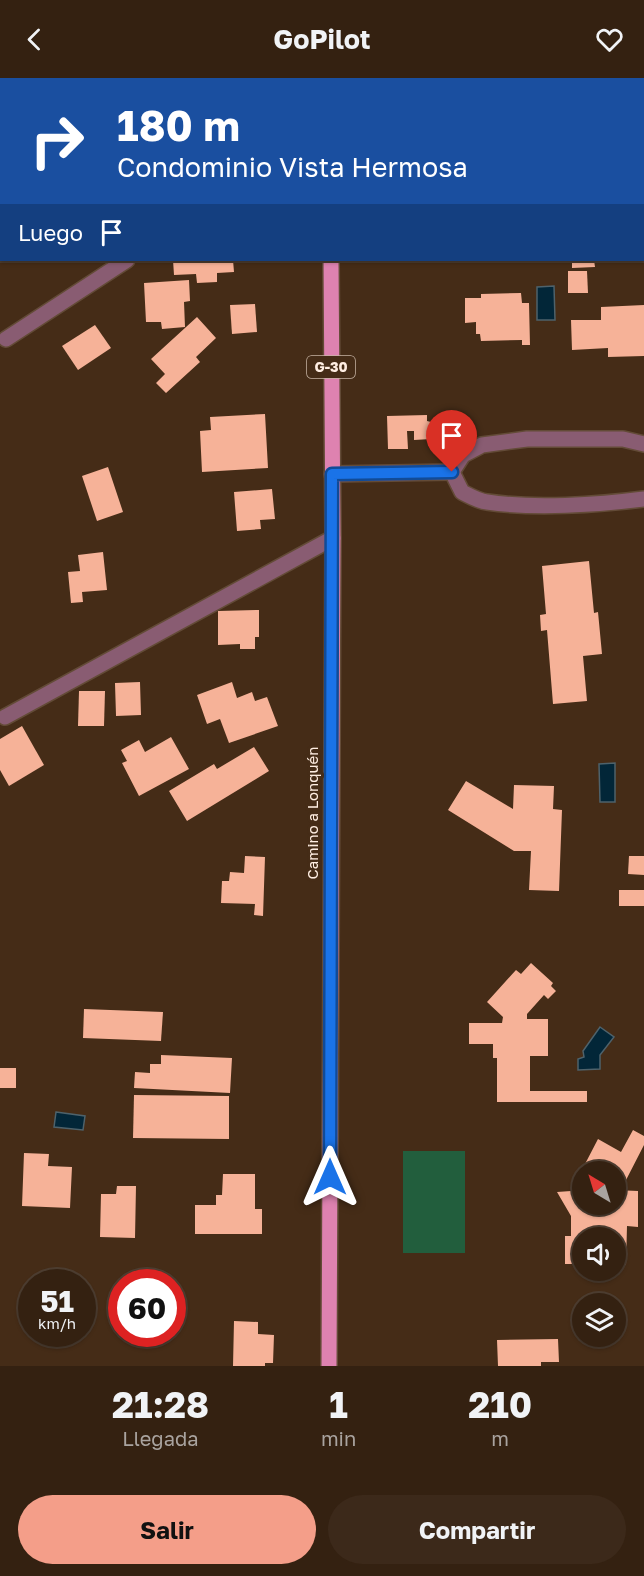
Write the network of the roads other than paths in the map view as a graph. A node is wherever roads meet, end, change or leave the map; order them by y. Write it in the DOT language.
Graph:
graph roads {
  1 [pos="125,261"];
  2 [pos="330,261"];
  3 [pos="6,339"];
  4 [pos="644,444"];
  5 [pos="452,472"];
  6 [pos="332,474"];
  7 [pos="644,499"];
  8 [pos="333,538"];
  9 [pos="5,717"];
  10 [pos="329,1366"];
  1 -- 3 [label="street"];
  2 -- 6 [label="main road, Camino a Lonquén / G-30"];
  4 -- 5 [label="street"];
  5 -- 6 [label="street"];
  5 -- 7 [label="street"];
  6 -- 8 [label="main road, Camino a Lonquén / G-30"];
  8 -- 9 [label="street"];
  8 -- 10 [label="main road, Camino a Lonquén / G-30"];
}
